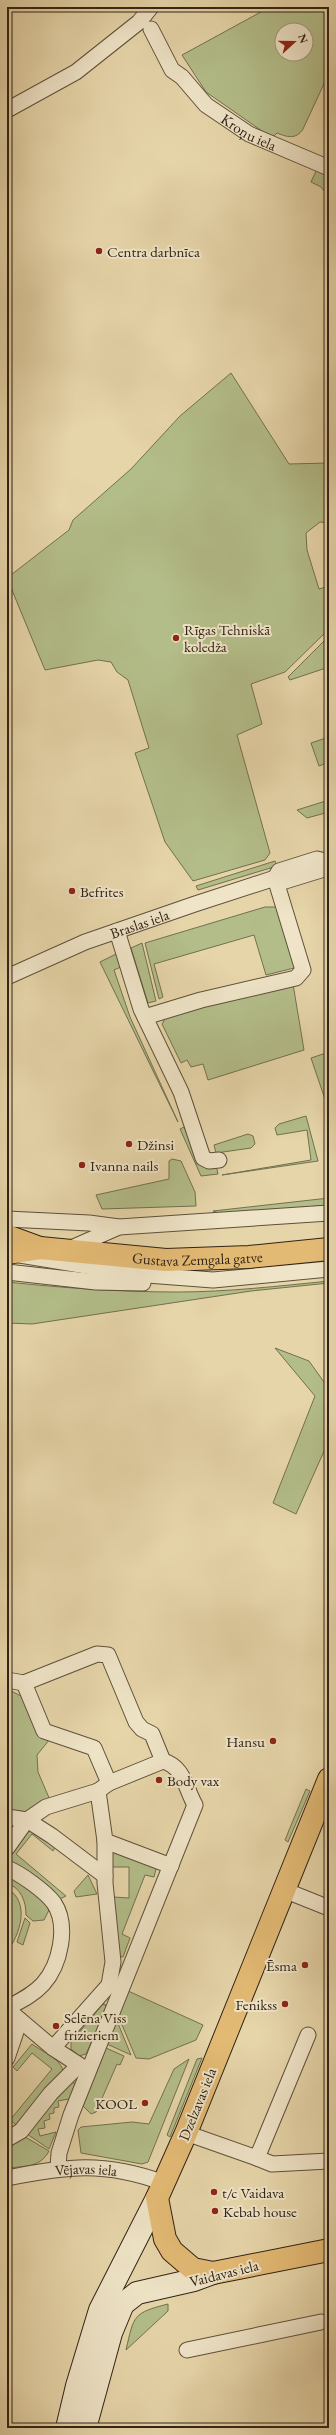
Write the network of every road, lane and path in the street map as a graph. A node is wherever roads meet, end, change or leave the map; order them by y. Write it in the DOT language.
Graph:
graph roads {
  1 [pos="151,7"];
  2 [pos="145,26"];
  3 [pos="7,110"];
  4 [pos="329,168"];
  5 [pos="328,862"];
  6 [pos="275,878"];
  7 [pos="117,931"];
  8 [pos="7,977"];
  9 [pos="145,1017"];
  10 [pos="219,1160"];
  11 [pos="329,1213"];
  12 [pos="7,1219"];
  13 [pos="119,1227"];
  14 [pos="329,1248"];
  15 [pos="65,1251"];
  16 [pos="8,1254"];
  17 [pos="329,1269"];
  18 [pos="7,1680"];
  19 [pos="24,1683"];
  20 [pos="163,1761"];
  21 [pos="329,1779"];
  22 [pos="104,1787"];
  23 [pos="7,1817"];
  24 [pos="27,1820"];
  25 [pos="105,1842"];
  26 [pos="7,1848"];
  27 [pos="171,1866"];
  28 [pos="7,1868"];
  29 [pos="105,1876"];
  30 [pos="284,1890"];
  31 [pos="329,1908"];
  32 [pos="114,1988"];
  33 [pos="7,2008"];
  34 [pos="20,2020"];
  35 [pos="308,2035"];
  36 [pos="54,2048"];
  37 [pos="7,2058"];
  38 [pos="83,2068"];
  39 [pos="186,2133"];
  40 [pos="7,2140"];
  41 [pos="257,2158"];
  42 [pos="329,2161"];
  43 [pos="58,2168"];
  44 [pos="7,2178"];
  45 [pos="160,2190"];
  46 [pos="329,2250"];
  47 [pos="213,2273"];
  48 [pos="321,2322"];
  49 [pos="187,2350"];
  50 [pos="67,2428"];
  51 [pos="85,2428"];
  1 -- 2 [label="street"];
  2 -- 3 [label="street"];
  2 -- 4 [label="street, Kroņu iela"];
  5 -- 6 [label="street, Braslas iela"];
  6 -- 7 [label="street, Braslas iela"];
  6 -- 9 [label="street"];
  7 -- 8 [label="street, Braslas iela"];
  7 -- 9 [label="street"];
  9 -- 10 [label="street"];
  11 -- 13 [label="street, Gustava Zemgala gatve"];
  12 -- 13 [label="street, Gustava Zemgala gatve"];
  13 -- 15 [label="street, Gustava Zemgala gatve"];
  14 -- 15 [label="main road, Gustava Zemgala gatve"];
  15 -- 16 [label="main road, Gustava Zemgala gatve"];
  16 -- 17 [label="street, Gustava Zemgala gatve"];
  18 -- 19 [label="street"];
  19 -- 20 [label="street"];
  19 -- 22 [label="street"];
  20 -- 22 [label="street"];
  20 -- 27 [label="street"];
  21 -- 30 [label="main road, Dzelzavas iela"];
  22 -- 24 [label="street"];
  22 -- 25 [label="street"];
  23 -- 24 [label="street"];
  24 -- 26 [label="street"];
  24 -- 29 [label="street"];
  25 -- 27 [label="street"];
  25 -- 29 [label="street"];
  27 -- 32 [label="street"];
  28 -- 33 [label="street"];
  29 -- 32 [label="street"];
  30 -- 31 [label="street"];
  30 -- 39 [label="main road, Dzelzavas iela"];
  32 -- 36 [label="street"];
  32 -- 38 [label="street"];
  33 -- 34 [label="street"];
  34 -- 36 [label="street"];
  34 -- 37 [label="street"];
  35 -- 41 [label="street"];
  36 -- 38 [label="street"];
  38 -- 40 [label="street"];
  38 -- 43 [label="street"];
  39 -- 41 [label="street"];
  39 -- 45 [label="main road, Dzelzavas iela"];
  41 -- 42 [label="street"];
  43 -- 44 [label="street, Vējavas iela"];
  43 -- 45 [label="street, Vējavas iela"];
  45 -- 47 [label="main road"];
  45 -- 50 [label="main road, Dzelzavas iela"];
  46 -- 47 [label="main road, Vaidavas iela"];
  47 -- 51 [label="main road, Vaidavas iela"];
  48 -- 49 [label="street"];
}
